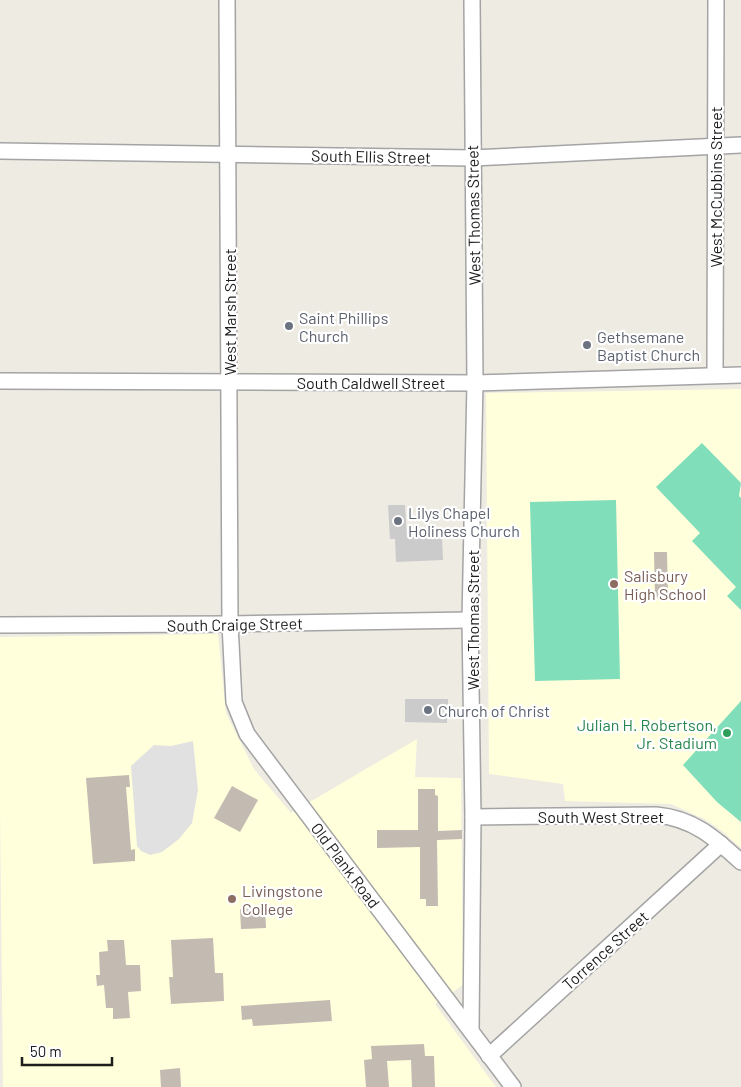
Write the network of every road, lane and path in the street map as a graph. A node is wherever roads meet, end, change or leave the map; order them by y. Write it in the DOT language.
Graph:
graph roads {
  1 [pos="227,0"];
  2 [pos="472,0"];
  3 [pos="716,0"];
  4 [pos="716,145"];
  5 [pos="741,145"];
  6 [pos="0,151"];
  7 [pos="228,154"];
  8 [pos="472,158"];
  9 [pos="715,375"];
  10 [pos="741,375"];
  11 [pos="229,380"];
  12 [pos="0,381"];
  13 [pos="475,382"];
  14 [pos="470,620"];
  15 [pos="0,624"];
  16 [pos="230,624"];
  17 [pos="473,817"];
  18 [pos="721,844"];
  19 [pos="741,862"];
  20 [pos="471,1030"];
  21 [pos="489,1056"];
  22 [pos="513,1087"];
  1 -- 7 [label="street, West Marsh Street"];
  2 -- 8 [label="street, West Thomas Street"];
  3 -- 4 [label="street, West McCubbins Street"];
  4 -- 5 [label="street, South Ellis Street"];
  4 -- 8 [label="street, South Ellis Street"];
  4 -- 9 [label="street, West McCubbins Street"];
  6 -- 7 [label="street, South Ellis Street"];
  7 -- 8 [label="street, South Ellis Street"];
  7 -- 11 [label="street, West Marsh Street"];
  8 -- 13 [label="street, West Thomas Street"];
  9 -- 10 [label="street, South Caldwell Street"];
  9 -- 13 [label="street, South Caldwell Street"];
  11 -- 12 [label="street, South Caldwell Street"];
  11 -- 13 [label="street, South Caldwell Street"];
  11 -- 16 [label="street, West Marsh Street"];
  13 -- 14 [label="street, West Thomas Street"];
  14 -- 16 [label="street, South Craige Street"];
  14 -- 17 [label="street, West Thomas Street"];
  15 -- 16 [label="street, South Craige Street"];
  16 -- 20 [label="street, Old Plank Road"];
  17 -- 18 [label="street, South West Street"];
  17 -- 20 [label="street, West Thomas Street"];
  18 -- 19 [label="street, South West Street"];
  18 -- 21 [label="street, Torrence Street"];
  20 -- 21 [label="street, Old Plank Road"];
  21 -- 22 [label="street, Old Plank Road"];
}
